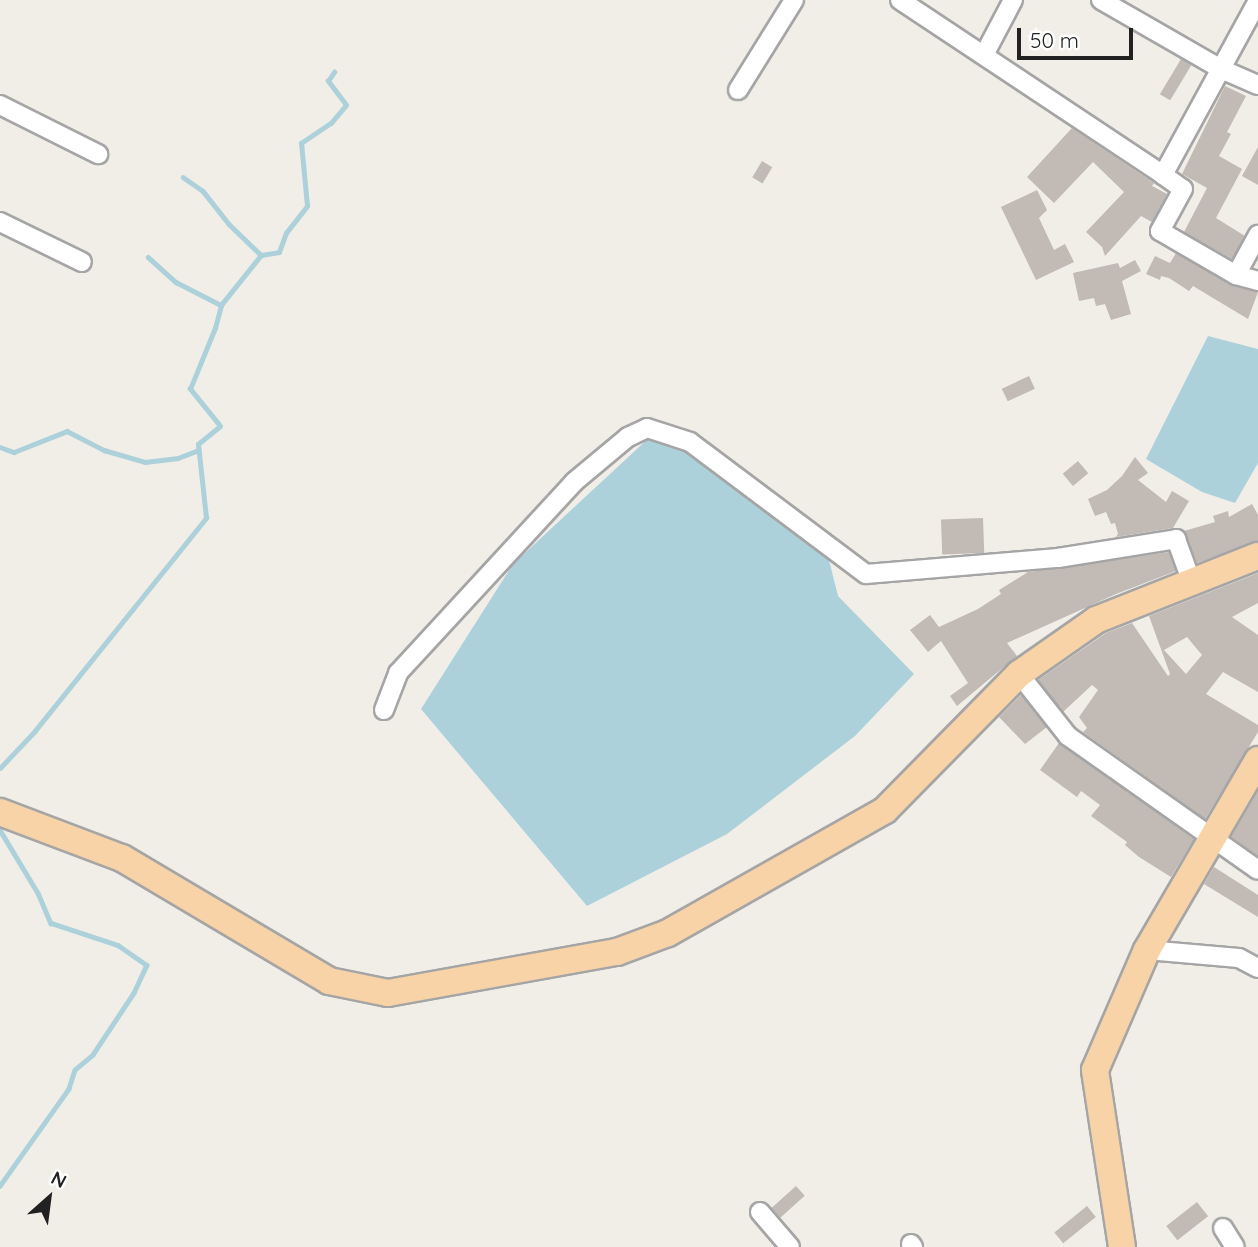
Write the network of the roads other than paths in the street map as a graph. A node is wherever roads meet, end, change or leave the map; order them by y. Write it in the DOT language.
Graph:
graph roads {
  1 [pos="794,0"];
  2 [pos="900,0"];
  3 [pos="1013,0"];
  4 [pos="1101,0"];
  5 [pos="1258,1"];
  6 [pos="984,55"];
  7 [pos="1222,69"];
  8 [pos="1258,85"];
  9 [pos="738,90"];
  10 [pos="0,105"];
  11 [pos="98,154"];
  12 [pos="1163,175"];
  13 [pos="0,222"];
  14 [pos="1258,235"];
  15 [pos="82,262"];
  16 [pos="1236,275"];
  17 [pos="1258,281"];
  18 [pos="1258,556"];
  19 [pos="1191,580"];
  20 [pos="1019,674"];
  21 [pos="384,710"];
  22 [pos="1258,760"];
  23 [pos="6,814"];
  24 [pos="1212,840"];
  25 [pos="1258,870"];
  26 [pos="1147,950"];
  27 [pos="1258,968"];
  28 [pos="760,1212"];
  29 [pos="1223,1228"];
  30 [pos="790,1247"];
  31 [pos="1122,1247"];
  32 [pos="1235,1247"];
  1 -- 9 [label="street"];
  2 -- 6 [label="street"];
  3 -- 6 [label="street"];
  4 -- 7 [label="street"];
  5 -- 7 [label="street"];
  6 -- 12 [label="street"];
  7 -- 8 [label="street"];
  7 -- 12 [label="street"];
  10 -- 11 [label="street"];
  12 -- 16 [label="street"];
  13 -- 15 [label="street"];
  14 -- 16 [label="street"];
  16 -- 17 [label="street"];
  18 -- 19 [label="main road"];
  19 -- 20 [label="main road"];
  19 -- 21 [label="street"];
  20 -- 23 [label="main road"];
  20 -- 24 [label="street"];
  22 -- 24 [label="main road"];
  24 -- 25 [label="street"];
  24 -- 26 [label="main road"];
  26 -- 27 [label="street"];
  26 -- 31 [label="main road"];
  28 -- 30 [label="street"];
  29 -- 32 [label="street"];
}
